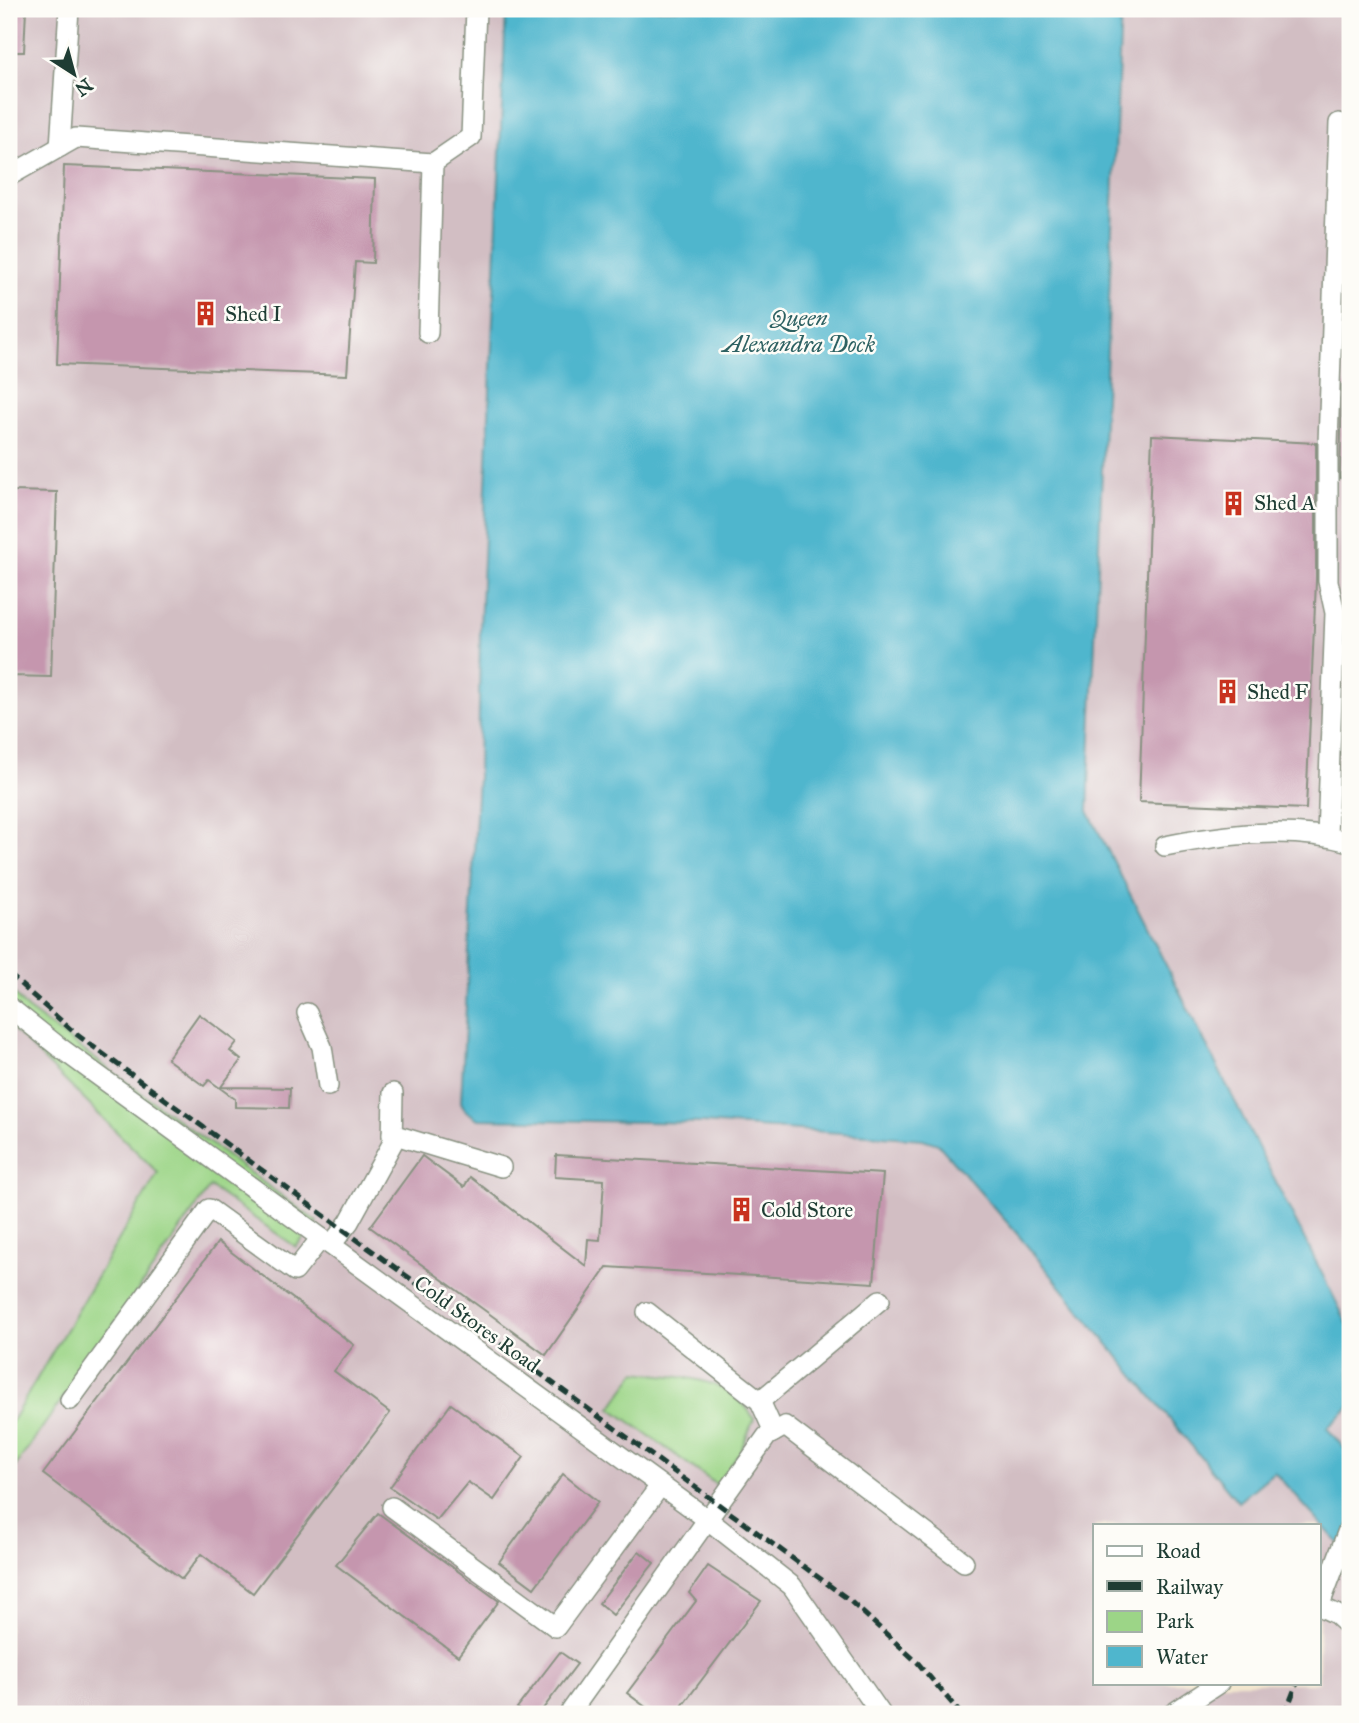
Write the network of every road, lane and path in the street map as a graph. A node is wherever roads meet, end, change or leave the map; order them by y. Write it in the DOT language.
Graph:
graph roads {
  1 [pos="69,9"];
  2 [pos="476,9"];
  3 [pos="1339,123"];
  4 [pos="60,147"];
  5 [pos="433,163"];
  6 [pos="9,176"];
  7 [pos="428,333"];
  8 [pos="1350,660"];
  9 [pos="1332,668"];
  10 [pos="1327,836"];
  11 [pos="1350,842"];
  12 [pos="1164,846"];
  13 [pos="9,1007"];
  14 [pos="307,1013"];
  15 [pos="328,1086"];
  16 [pos="393,1093"];
  17 [pos="392,1134"];
  18 [pos="501,1167"];
  19 [pos="326,1242"];
  20 [pos="880,1300"];
  21 [pos="648,1312"];
  22 [pos="70,1400"];
  23 [pos="760,1401"];
  24 [pos="774,1432"];
  25 [pos="660,1486"];
  26 [pos="391,1507"];
  27 [pos="707,1519"];
  28 [pos="1350,1525"];
  29 [pos="964,1562"];
  30 [pos="1320,1603"];
  31 [pos="1320,1606"];
  32 [pos="1350,1628"];
  33 [pos="1217,1684"];
  34 [pos="569,1714"];
  35 [pos="881,1714"];
  36 [pos="1172,1714"];
  1 -- 4 [label="street"];
  2 -- 5 [label="street"];
  3 -- 9 [label="street"];
  4 -- 5 [label="street"];
  4 -- 6 [label="street"];
  5 -- 7 [label="street"];
  8 -- 9 [label="street"];
  9 -- 10 [label="street"];
  10 -- 11 [label="street"];
  10 -- 12 [label="street"];
  13 -- 19 [label="street, Cold Stores Road"];
  14 -- 15 [label="street"];
  16 -- 17 [label="street"];
  17 -- 18 [label="street"];
  17 -- 19 [label="street"];
  19 -- 22 [label="street"];
  19 -- 25 [label="street, Cold Stores Road"];
  20 -- 23 [label="street"];
  21 -- 23 [label="street"];
  23 -- 24 [label="street"];
  24 -- 27 [label="street"];
  24 -- 29 [label="street"];
  25 -- 26 [label="street"];
  25 -- 27 [label="street, Cold Stores Road"];
  27 -- 34 [label="street"];
  27 -- 35 [label="street, Cold Stores Road"];
  28 -- 30 [label="street"];
  31 -- 32 [label="street"];
  33 -- 36 [label="street"];
}
